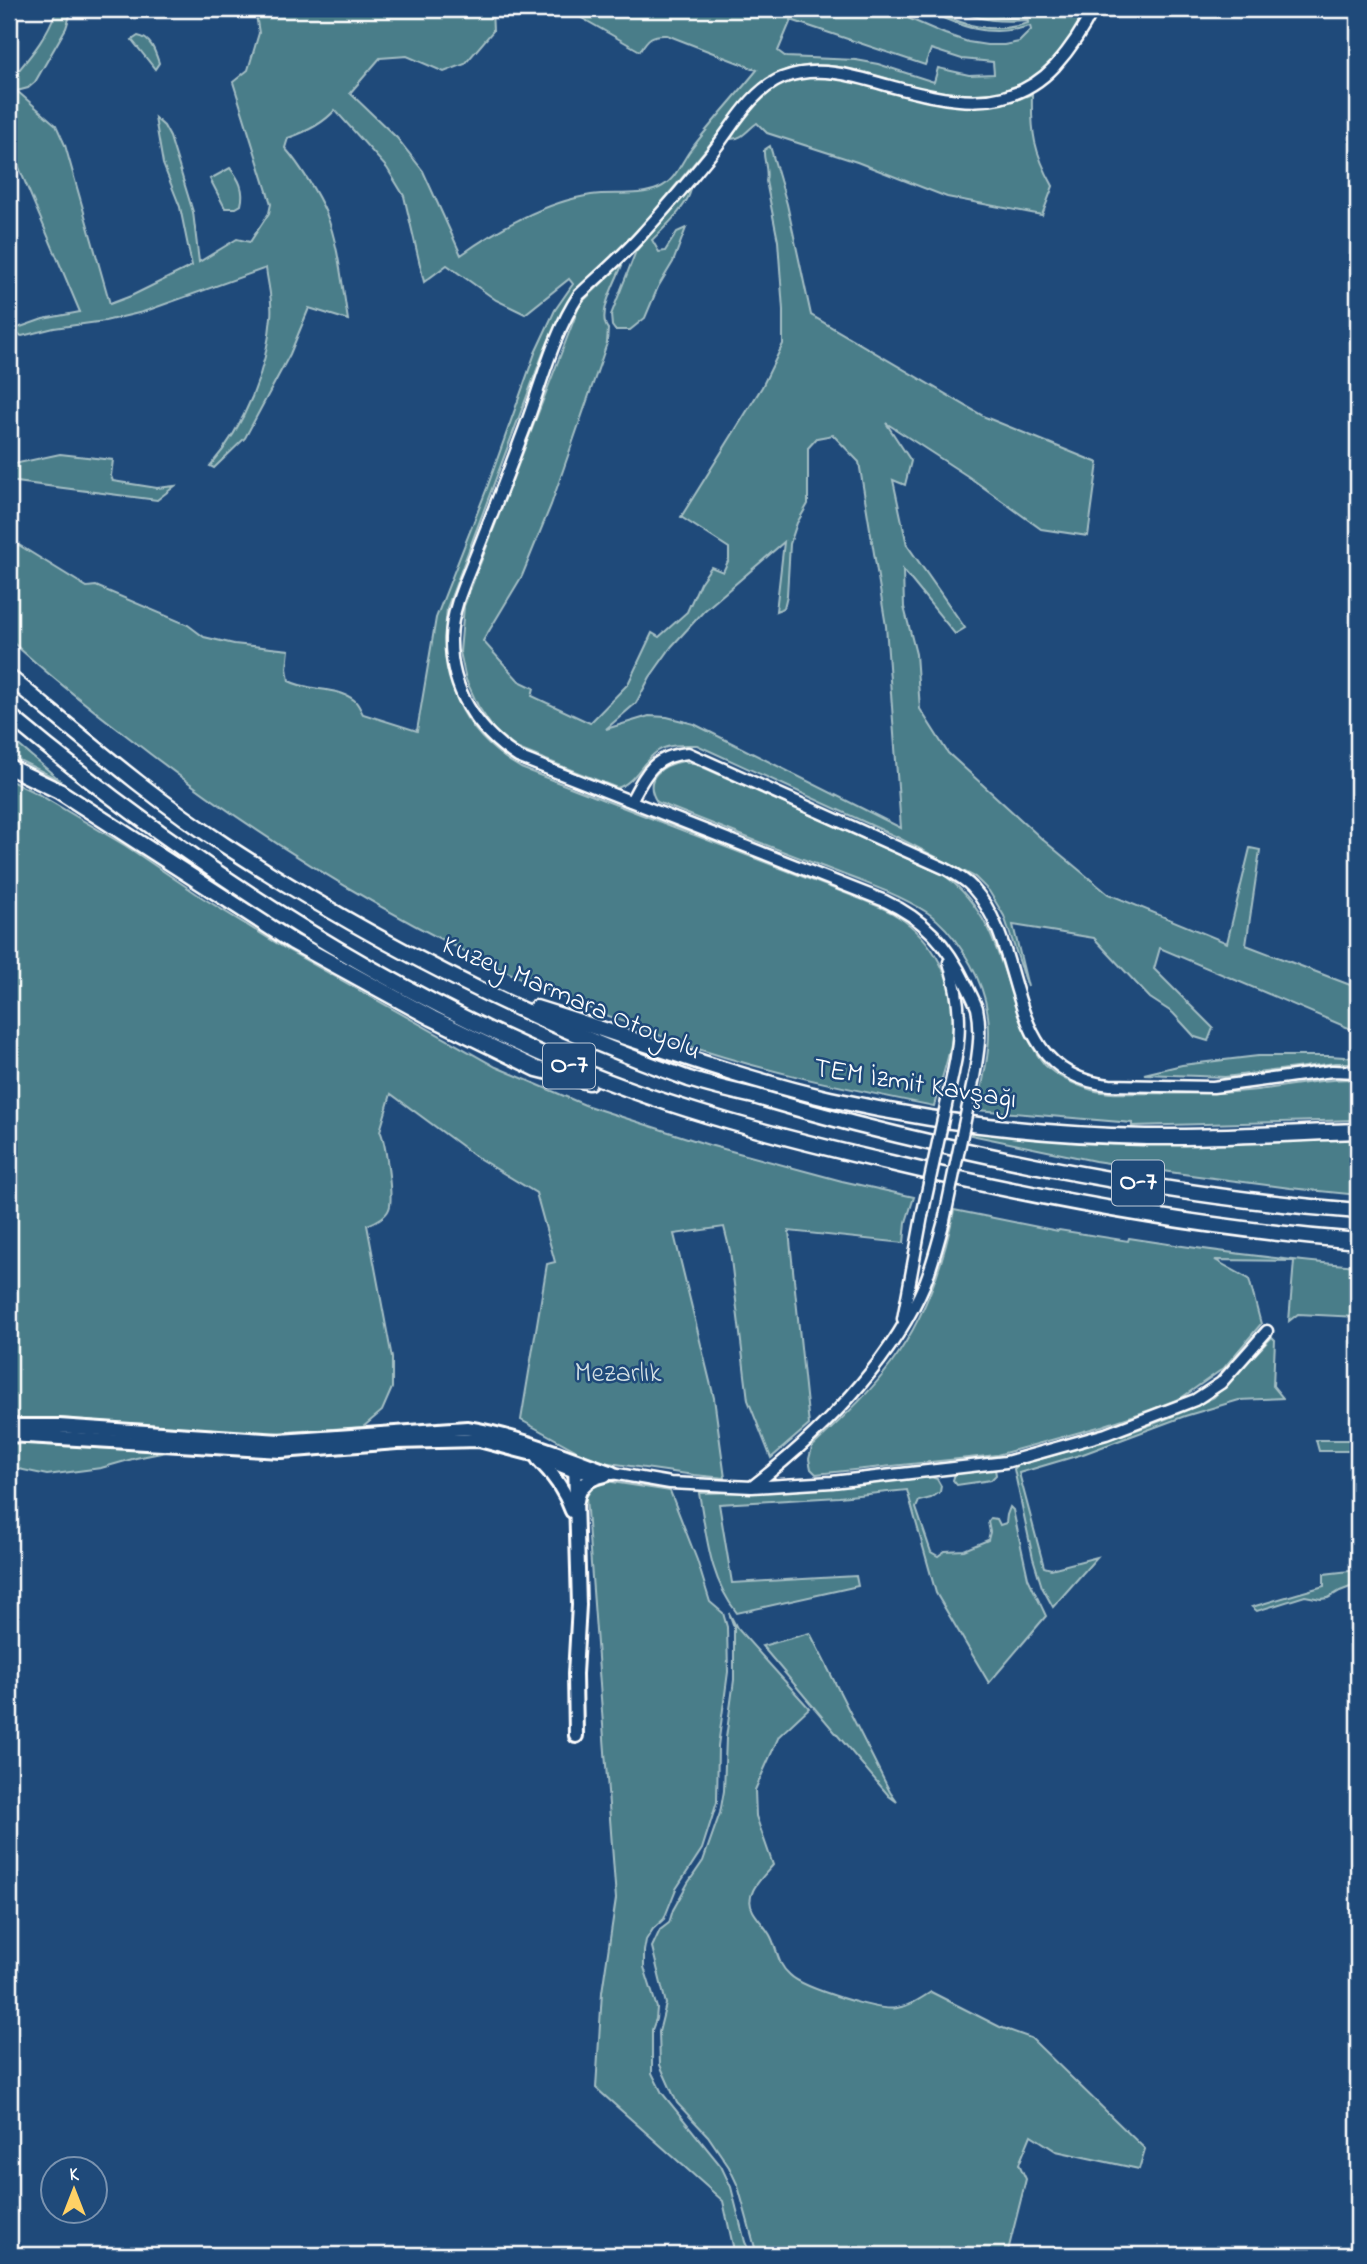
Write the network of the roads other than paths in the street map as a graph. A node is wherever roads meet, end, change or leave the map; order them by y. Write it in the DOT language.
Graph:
graph roads {
  1 [pos="1093,9"];
  2 [pos="9,677"];
  3 [pos="9,715"];
  4 [pos="9,767"];
  5 [pos="631,801"];
  6 [pos="945,948"];
  7 [pos="478,990"];
  8 [pos="1358,1072"];
  9 [pos="652,1097"];
  10 [pos="1358,1131"];
  11 [pos="1358,1211"];
  12 [pos="1213,1226"];
  13 [pos="1358,1241"];
  14 [pos="1358,1250"];
  15 [pos="901,1327"];
  16 [pos="1267,1331"];
  17 [pos="9,1426"];
  18 [pos="9,1435"];
  19 [pos="533,1454"];
  20 [pos="575,1465"];
  21 [pos="612,1473"];
  22 [pos="752,1487"];
  23 [pos="575,1518"];
  24 [pos="576,1736"];
  1 -- 5 [label="street"];
  2 -- 7 [label="highway, Kuzey Marmara Otoyolu / O-7"];
  3 -- 9 [label="highway, Kuzey Marmara Otoyolu / O-7"];
  4 -- 9 [label="highway"];
  5 -- 6 [label="street"];
  5 -- 8 [label="street"];
  6 -- 15 [label="street, bridge"];
  6 -- 15 [label="street, bridge"];
  7 -- 10 [label="highway, TEM İzmit Kavşağı / O-7"];
  7 -- 11 [label="highway, Kuzey Marmara Otoyolu / O-7"];
  9 -- 12 [label="highway, Kuzey Marmara Otoyolu / O-7"];
  12 -- 13 [label="highway, Kuzey Marmara Otoyolu / O-7"];
  12 -- 14 [label="highway, O-7"];
  15 -- 22 [label="street"];
  16 -- 22 [label="street"];
  17 -- 20 [label="main road"];
  18 -- 19 [label="main road"];
  19 -- 20 [label="main road"];
  19 -- 23 [label="main road"];
  20 -- 21 [label="main road"];
  20 -- 23 [label="main road"];
  21 -- 22 [label="street"];
  21 -- 23 [label="main road"];
  23 -- 24 [label="main road"];
}
